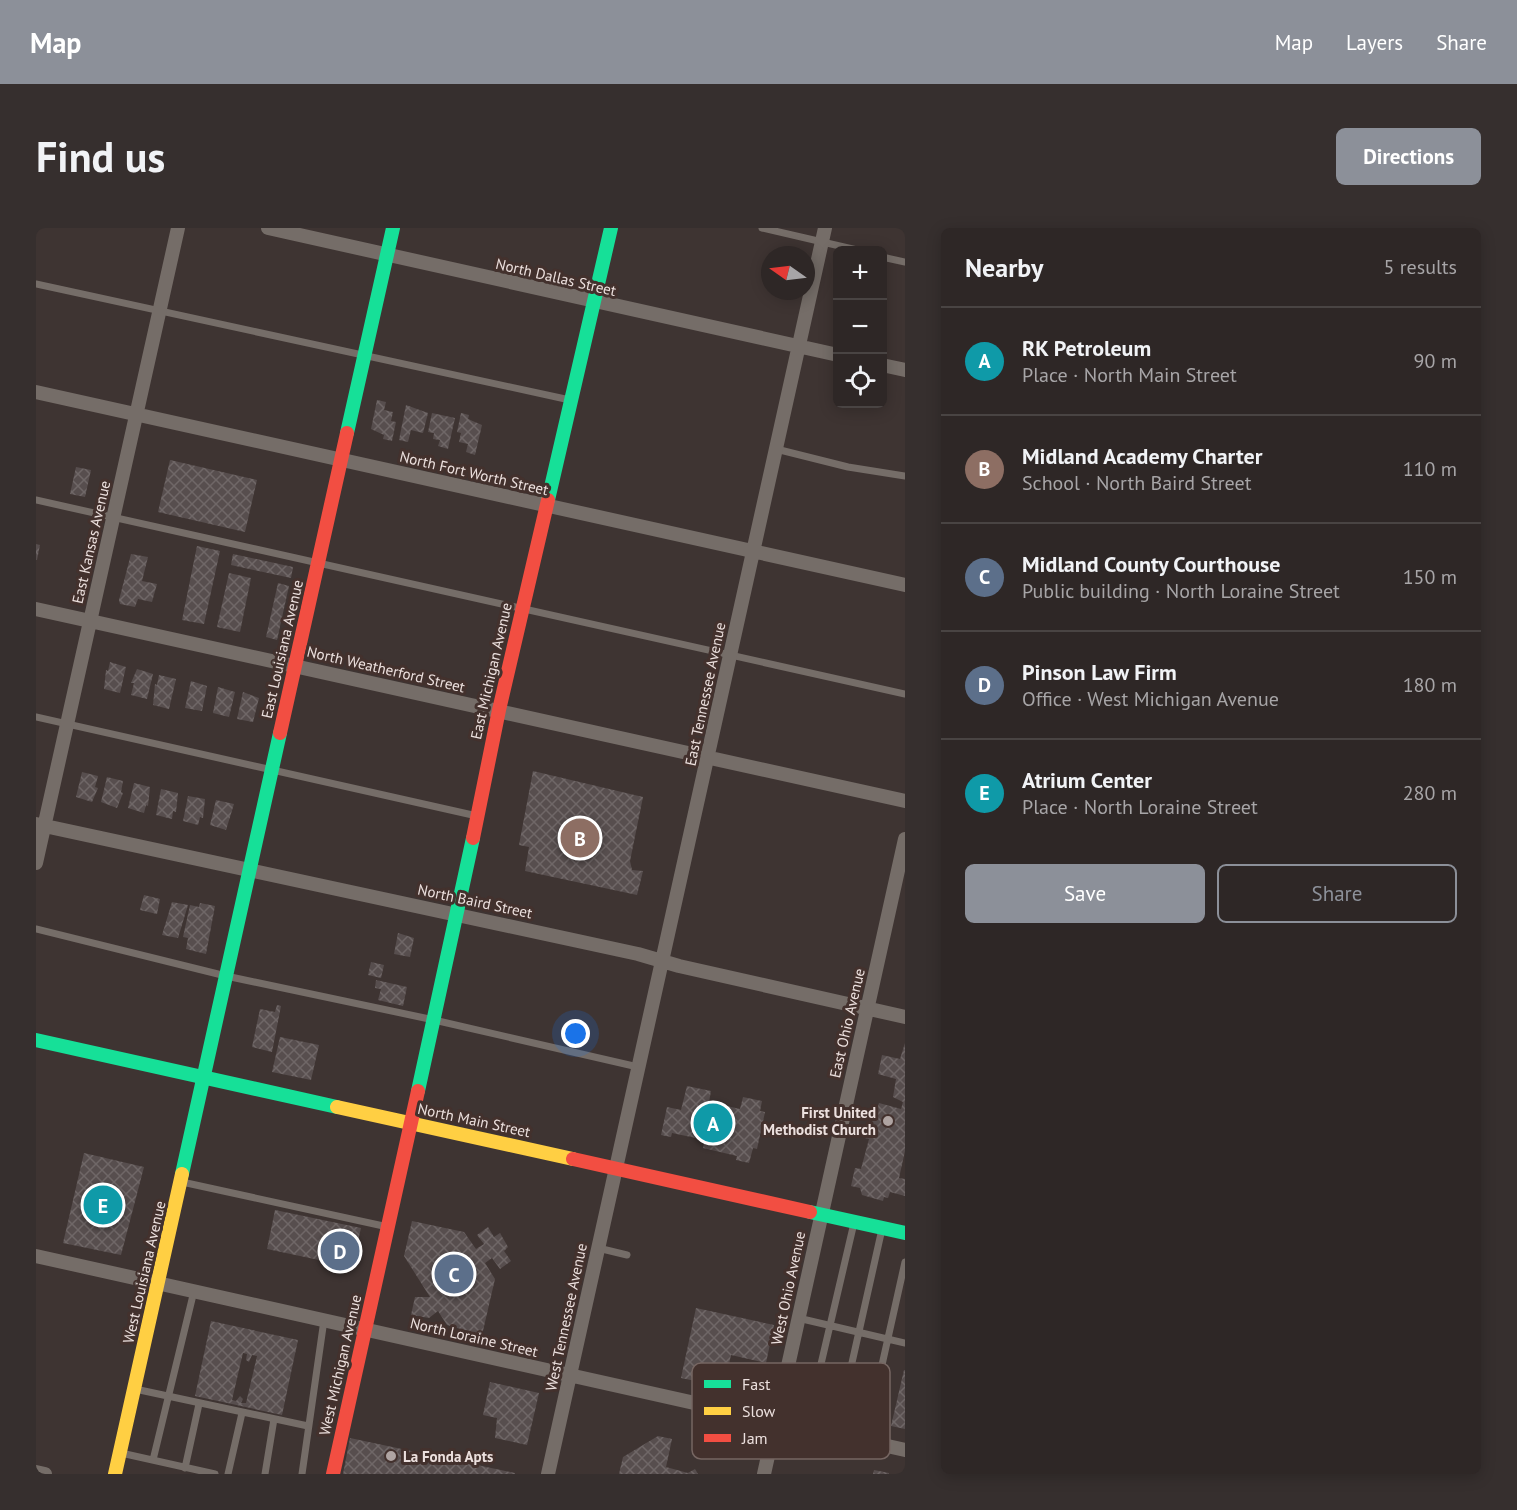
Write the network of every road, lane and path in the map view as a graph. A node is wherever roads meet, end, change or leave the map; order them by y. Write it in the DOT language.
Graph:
graph roads {
  1 [pos="178,228"];
  2 [pos="268,228"];
  3 [pos="393,228"];
  4 [pos="611,228"];
  5 [pos="762,228"];
  6 [pos="825,228"];
  7 [pos="822,242"];
  8 [pos="840,246"];
  9 [pos="387,255"];
  10 [pos="887,257"];
  11 [pos="905,262"];
  12 [pos="36,284"];
  13 [pos="592,302"];
  14 [pos="160,310"];
  15 [pos="799,347"];
  16 [pos="833,354"];
  17 [pos="364,356"];
  18 [pos="887,366"];
  19 [pos="905,370"];
  20 [pos="36,392"];
  21 [pos="570,400"];
  22 [pos="136,415"];
  23 [pos="776,449"];
  24 [pos="341,460"];
  25 [pos="905,476"];
  26 [pos="36,500"];
  27 [pos="546,506"];
  28 [pos="113,518"];
  29 [pos="753,550"];
  30 [pos="318,564"];
  31 [pos="905,585"];
  32 [pos="36,609"];
  33 [pos="522,609"];
  34 [pos="90,621"];
  35 [pos="730,654"];
  36 [pos="296,665"];
  37 [pos="905,694"];
  38 [pos="498,710"];
  39 [pos="36,717"];
  40 [pos="67,724"];
  41 [pos="708,757"];
  42 [pos="273,770"];
  43 [pos="905,801"];
  44 [pos="477,816"];
  45 [pos="40,825"];
  46 [pos="905,839"];
  47 [pos="36,862"];
  48 [pos="250,870"];
  49 [pos="458,914"];
  50 [pos="36,929"];
  51 [pos="663,961"];
  52 [pos="226,976"];
  53 [pos="867,1008"];
  54 [pos="905,1017"];
  55 [pos="434,1020"];
  56 [pos="36,1040"];
  57 [pos="638,1067"];
  58 [pos="204,1077"];
  59 [pos="411,1123"];
  60 [pos="616,1167"];
  61 [pos="180,1182"];
  62 [pos="821,1214"];
  63 [pos="854,1222"];
  64 [pos="388,1227"];
  65 [pos="882,1228"];
  66 [pos="905,1233"];
  67 [pos="598,1248"];
  68 [pos="627,1255"];
  69 [pos="36,1256"];
  70 [pos="905,1262"];
  71 [pos="158,1283"];
  72 [pos="195,1291"];
  73 [pos="798,1318"];
  74 [pos="324,1320"];
  75 [pos="829,1326"];
  76 [pos="365,1329"];
  77 [pos="858,1332"];
  78 [pos="888,1339"];
  79 [pos="905,1343"];
  80 [pos="788,1363"];
  81 [pos="821,1363"];
  82 [pos="851,1363"];
  83 [pos="883,1363"];
  84 [pos="570,1375"];
  85 [pos="134,1389"];
  86 [pos="168,1398"];
  87 [pos="692,1402"];
  88 [pos="199,1404"];
  89 [pos="242,1413"];
  90 [pos="274,1419"];
  91 [pos="308,1426"];
  92 [pos="890,1447"];
  93 [pos="905,1450"];
  94 [pos="120,1452"];
  95 [pos="767,1459"];
  96 [pos="153,1460"];
  97 [pos="185,1468"];
  98 [pos="36,1472"];
  99 [pos="45,1474"];
  100 [pos="115,1474"];
  101 [pos="215,1474"];
  102 [pos="228,1474"];
  103 [pos="266,1474"];
  104 [pos="302,1474"];
  105 [pos="333,1474"];
  106 [pos="548,1474"];
  107 [pos="764,1474"];
  1 -- 14 [label="street, East Kansas Avenue"];
  2 -- 9 [label="street, North Dallas Street"];
  3 -- 9 [label="street, East Louisiana Avenue"];
  4 -- 13 [label="street, East Michigan Avenue"];
  5 -- 7 [label="lane"];
  6 -- 7 [label="street, East Tennessee Avenue"];
  7 -- 8 [label="lane"];
  7 -- 15 [label="street, East Tennessee Avenue"];
  9 -- 13 [label="street, North Dallas Street"];
  9 -- 17 [label="street, East Louisiana Avenue"];
  10 -- 11 [label="lane"];
  12 -- 14 [label="lane"];
  13 -- 15 [label="street, North Dallas Street"];
  13 -- 21 [label="street, East Michigan Avenue"];
  14 -- 17 [label="lane"];
  14 -- 22 [label="street, East Kansas Avenue"];
  15 -- 16 [label="street, North Dallas Street"];
  15 -- 23 [label="street, East Tennessee Avenue"];
  17 -- 21 [label="lane"];
  17 -- 24 [label="street, East Louisiana Avenue"];
  18 -- 19 [label="street"];
  20 -- 22 [label="street, North Fort Worth Street"];
  21 -- 27 [label="street, East Michigan Avenue"];
  22 -- 24 [label="street, North Fort Worth Street"];
  22 -- 28 [label="street, East Kansas Avenue"];
  23 -- 25 [label="lane"];
  23 -- 29 [label="street, East Tennessee Avenue"];
  24 -- 27 [label="street, North Fort Worth Street"];
  24 -- 30 [label="street, East Louisiana Avenue"];
  26 -- 28 [label="lane"];
  27 -- 29 [label="street, North Fort Worth Street"];
  27 -- 33 [label="street, East Michigan Avenue"];
  28 -- 30 [label="lane"];
  28 -- 34 [label="street, East Kansas Avenue"];
  29 -- 31 [label="street, North Fort Worth Street"];
  29 -- 35 [label="street, East Tennessee Avenue"];
  30 -- 33 [label="lane"];
  30 -- 36 [label="street, East Louisiana Avenue"];
  32 -- 34 [label="street, North Weatherford Street"];
  33 -- 35 [label="lane"];
  33 -- 38 [label="street, East Michigan Avenue"];
  34 -- 36 [label="street, North Weatherford Street"];
  34 -- 40 [label="street, East Kansas Avenue"];
  35 -- 37 [label="lane"];
  35 -- 41 [label="street, East Tennessee Avenue"];
  36 -- 38 [label="street, North Weatherford Street"];
  36 -- 42 [label="street, East Louisiana Avenue"];
  38 -- 41 [label="street, North Weatherford Street"];
  38 -- 44 [label="street, East Michigan Avenue"];
  39 -- 40 [label="lane"];
  40 -- 42 [label="lane"];
  40 -- 45 [label="street, East Kansas Avenue"];
  41 -- 43 [label="street, North Weatherford Street"];
  41 -- 51 [label="street, East Tennessee Avenue"];
  42 -- 44 [label="lane"];
  42 -- 48 [label="street, East Louisiana Avenue"];
  44 -- 49 [label="street, East Michigan Avenue"];
  45 -- 47 [label="street, East Kansas Avenue"];
  45 -- 48 [label="street, North Baird Street"];
  46 -- 53 [label="street, East Ohio Avenue"];
  48 -- 49 [label="street, North Baird Street"];
  48 -- 52 [label="street, East Louisiana Avenue"];
  49 -- 51 [label="street, North Baird Street"];
  49 -- 55 [label="street, East Michigan Avenue"];
  50 -- 52 [label="lane"];
  51 -- 53 [label="street, North Baird Street"];
  51 -- 57 [label="street, East Tennessee Avenue"];
  52 -- 55 [label="lane"];
  52 -- 58 [label="street, East Louisiana Avenue"];
  53 -- 54 [label="street, North Baird Street"];
  53 -- 62 [label="street, East Ohio Avenue"];
  55 -- 57 [label="lane"];
  55 -- 59 [label="street, East Michigan Avenue"];
  56 -- 58 [label="street, North Main Street"];
  57 -- 60 [label="street, East Tennessee Avenue"];
  58 -- 59 [label="street, North Main Street"];
  58 -- 61 [label="street, West Louisiana Avenue"];
  59 -- 60 [label="street, North Main Street"];
  59 -- 64 [label="street, West Michigan Avenue"];
  60 -- 62 [label="street, North Main Street"];
  60 -- 67 [label="street, West Tennessee Avenue"];
  61 -- 64 [label="lane"];
  61 -- 71 [label="street, West Louisiana Avenue"];
  62 -- 63 [label="street, North Main Street"];
  62 -- 73 [label="street, West Ohio Avenue"];
  63 -- 65 [label="street, North Main Street"];
  63 -- 75 [label="lane"];
  64 -- 76 [label="street, West Michigan Avenue"];
  65 -- 66 [label="street, North Main Street"];
  65 -- 77 [label="lane"];
  67 -- 68 [label="lane"];
  67 -- 84 [label="street, West Tennessee Avenue"];
  69 -- 71 [label="street, North Loraine Street"];
  70 -- 78 [label="lane"];
  71 -- 72 [label="street, North Loraine Street"];
  71 -- 85 [label="street, West Louisiana Avenue"];
  72 -- 74 [label="street, North Loraine Street"];
  72 -- 86 [label="lane"];
  73 -- 75 [label="lane"];
  73 -- 80 [label="street, West Ohio Avenue"];
  74 -- 76 [label="street, North Loraine Street"];
  74 -- 91 [label="lane"];
  75 -- 77 [label="lane"];
  75 -- 81 [label="lane"];
  76 -- 84 [label="street, North Loraine Street"];
  76 -- 105 [label="street, West Michigan Avenue"];
  77 -- 78 [label="lane"];
  77 -- 82 [label="lane"];
  78 -- 79 [label="lane"];
  78 -- 83 [label="lane"];
  84 -- 87 [label="street, North Loraine Street"];
  84 -- 106 [label="street, West Tennessee Avenue"];
  85 -- 86 [label="lane"];
  85 -- 94 [label="street, West Louisiana Avenue"];
  86 -- 88 [label="lane"];
  86 -- 96 [label="lane"];
  88 -- 89 [label="lane"];
  88 -- 97 [label="lane"];
  89 -- 90 [label="lane"];
  89 -- 102 [label="lane"];
  90 -- 91 [label="lane"];
  90 -- 103 [label="lane"];
  91 -- 104 [label="lane"];
  92 -- 93 [label="street, North Loraine Street"];
  94 -- 96 [label="lane"];
  94 -- 100 [label="street, West Louisiana Avenue"];
  95 -- 107 [label="street, West Ohio Avenue"];
  96 -- 97 [label="lane"];
  97 -- 101 [label="lane"];
  98 -- 99 [label="street"];
}
